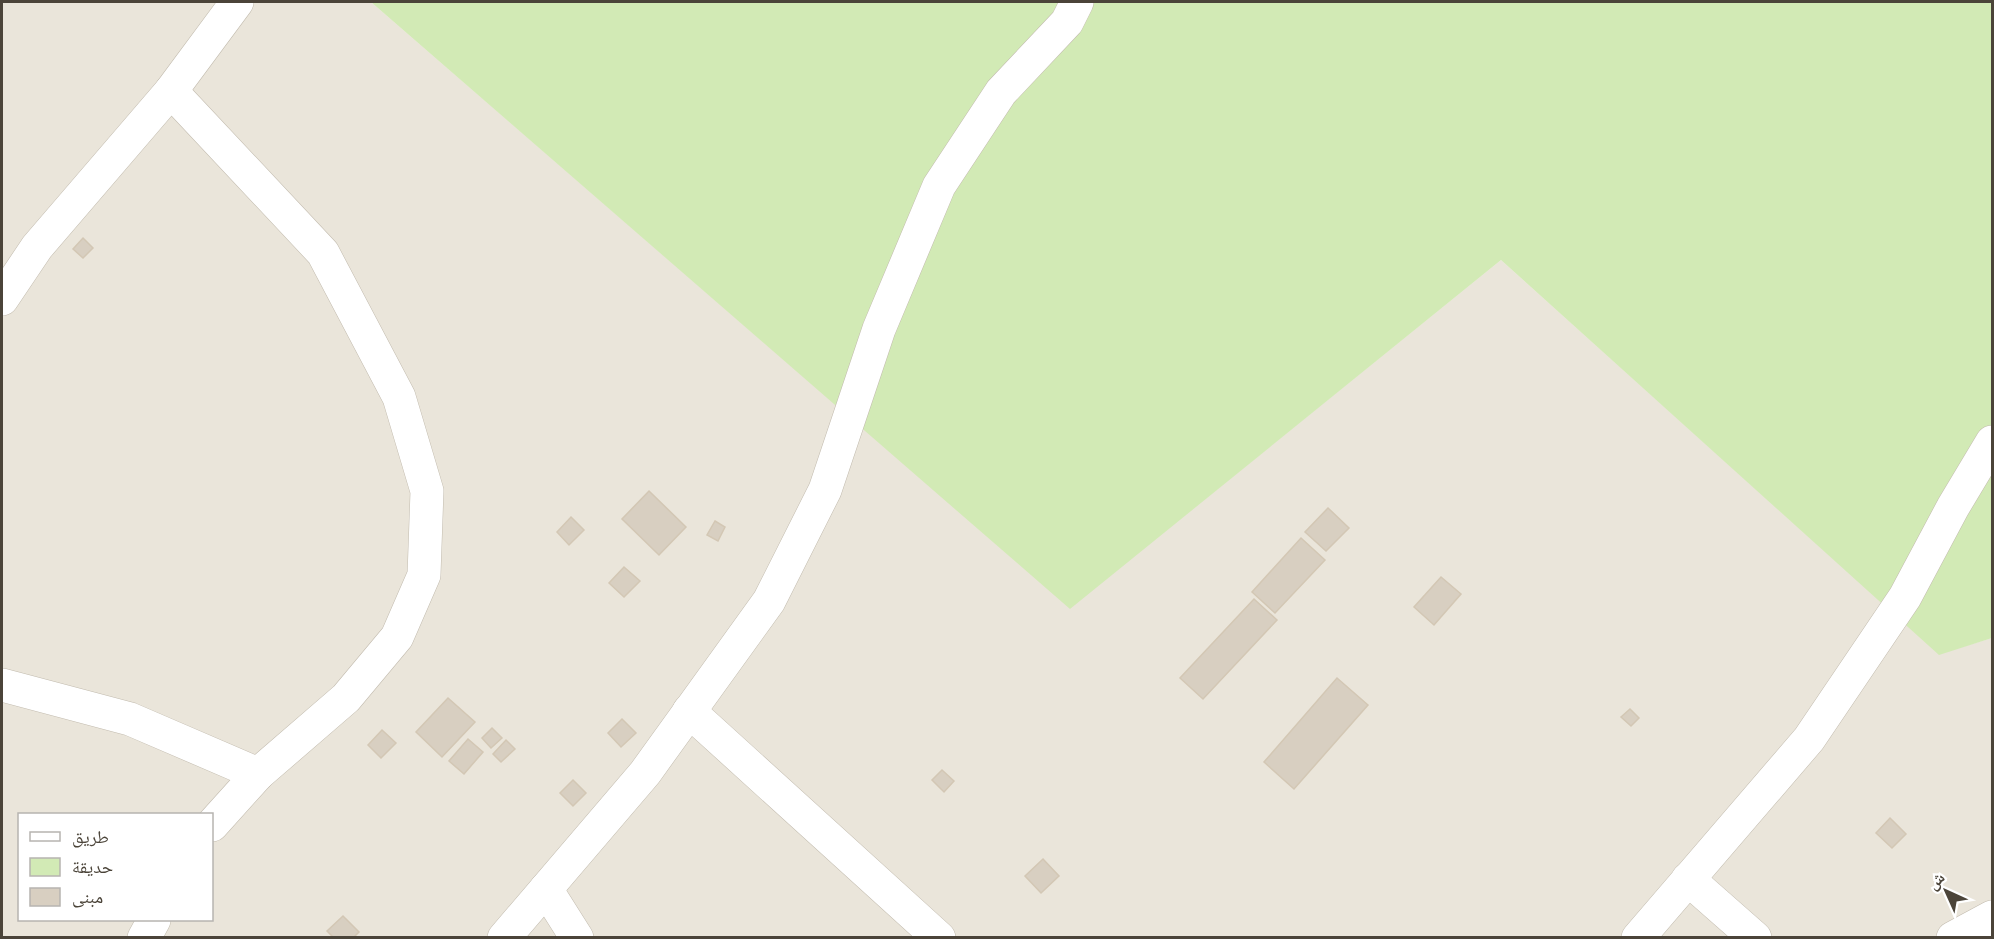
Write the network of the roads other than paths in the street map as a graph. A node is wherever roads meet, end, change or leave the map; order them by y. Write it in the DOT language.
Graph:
graph roads {
  1 [pos="237,2"];
  2 [pos="1077,2"];
  3 [pos="171,91"];
  4 [pos="2,298"];
  5 [pos="1992,442"];
  6 [pos="2,685"];
  7 [pos="689,711"];
  8 [pos="258,774"];
  9 [pos="213,824"];
  10 [pos="1688,879"];
  11 [pos="546,888"];
  12 [pos="1992,917"];
  13 [pos="153,921"];
  14 [pos="144,938"];
  15 [pos="504,938"];
  16 [pos="576,938"];
  17 [pos="939,938"];
  18 [pos="1638,938"];
  19 [pos="1755,938"];
  20 [pos="1953,938"];
  1 -- 3 [label="street"];
  2 -- 7 [label="street"];
  3 -- 4 [label="street"];
  3 -- 8 [label="street"];
  5 -- 10 [label="street"];
  6 -- 8 [label="street"];
  7 -- 11 [label="street"];
  7 -- 17 [label="street"];
  8 -- 9 [label="street"];
  10 -- 18 [label="street"];
  10 -- 19 [label="street"];
  11 -- 15 [label="street"];
  11 -- 16 [label="street"];
  12 -- 20 [label="street"];
  13 -- 14 [label="street"];
}
